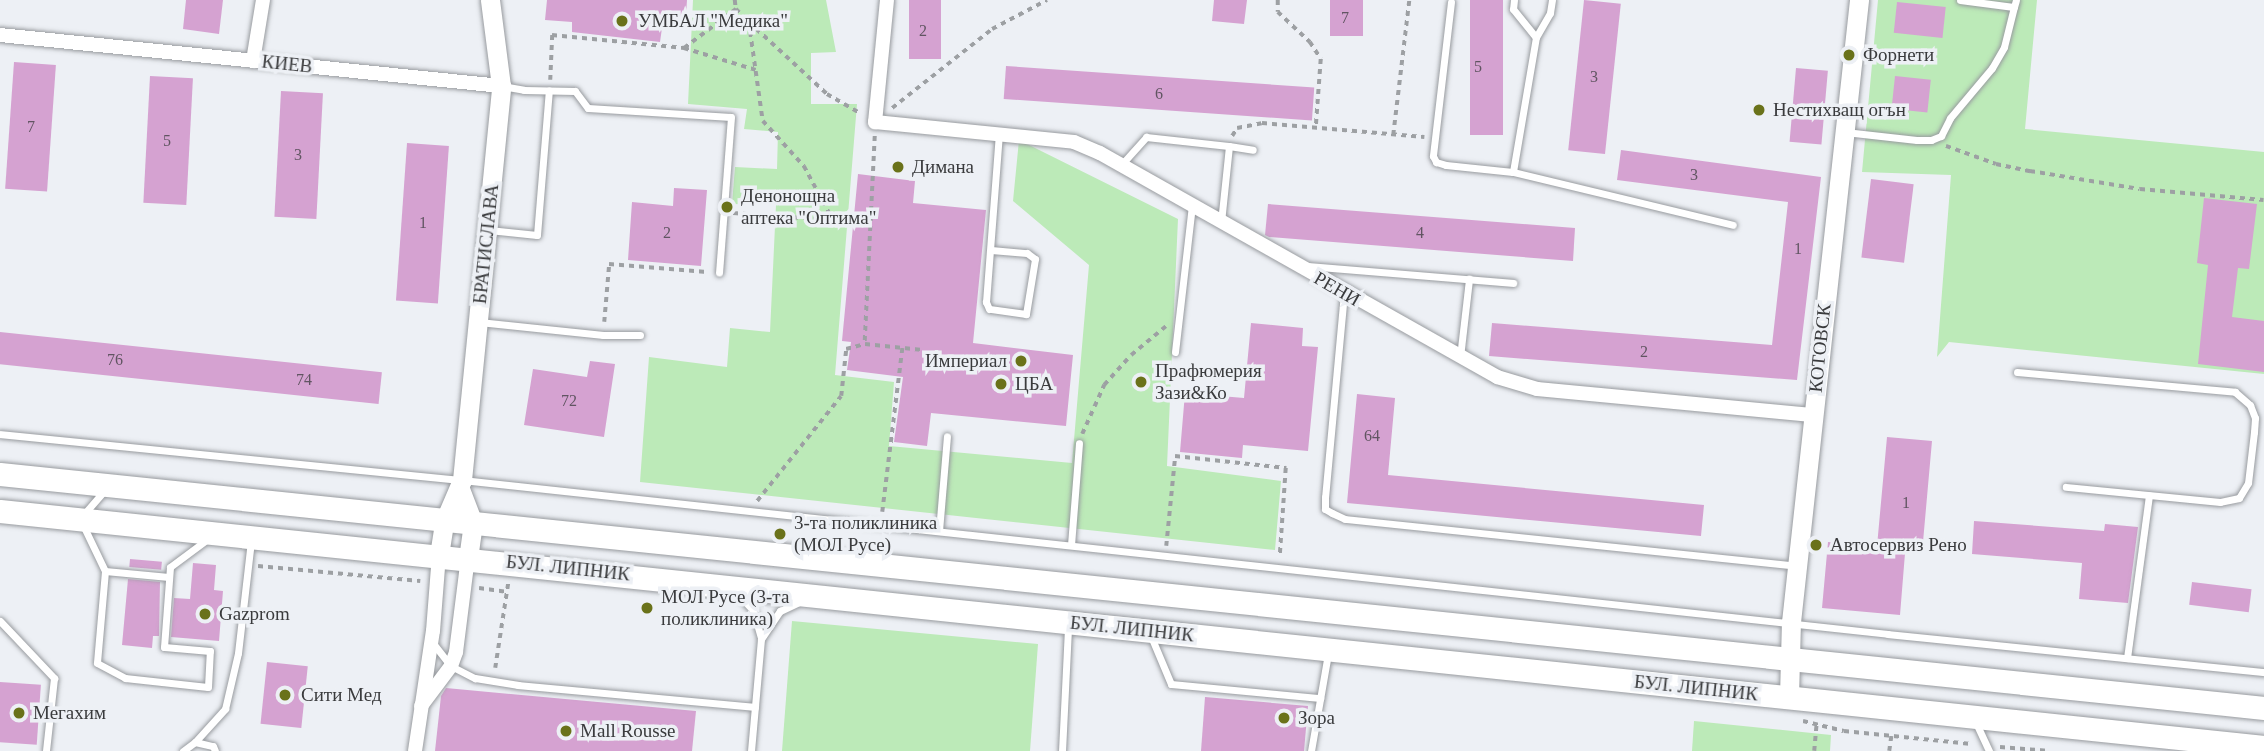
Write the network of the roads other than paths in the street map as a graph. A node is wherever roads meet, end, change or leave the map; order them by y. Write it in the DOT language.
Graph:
graph roads {
  1 [pos="263,0"];
  2 [pos="490,0"];
  3 [pos="887,0"];
  4 [pos="1514,0"];
  5 [pos="1552,0"];
  6 [pos="1859,0"];
  7 [pos="1960,0"];
  8 [pos="1451,2"];
  9 [pos="2015,3"];
  10 [pos="0,35"];
  11 [pos="1536,37"];
  12 [pos="253,61"];
  13 [pos="501,86"];
  14 [pos="549,90"];
  15 [pos="1844,132"];
  16 [pos="999,134"];
  17 [pos="1228,146"];
  18 [pos="1253,150"];
  19 [pos="1121,165"];
  20 [pos="1513,172"];
  21 [pos="1192,206"];
  22 [pos="1221,222"];
  23 [pos="1733,225"];
  24 [pos="488,230"];
  25 [pos="990,250"];
  26 [pos="1296,265"];
  27 [pos="719,273"];
  28 [pos="1469,279"];
  29 [pos="1513,283"];
  30 [pos="1344,293"];
  31 [pos="478,322"];
  32 [pos="640,335"];
  33 [pos="1175,352"];
  34 [pos="1460,357"];
  35 [pos="2017,372"];
  36 [pos="1812,415"];
  37 [pos="0,434"];
  38 [pos="947,436"];
  39 [pos="1079,443"];
  40 [pos="0,474"];
  41 [pos="461,484"];
  42 [pos="109,485"];
  43 [pos="2066,487"];
  44 [pos="2149,495"];
  45 [pos="0,511"];
  46 [pos="80,519"];
  47 [pos="444,522"];
  48 [pos="473,523"];
  49 [pos="939,531"];
  50 [pos="217,533"];
  51 [pos="252,536"];
  52 [pos="1071,545"];
  53 [pos="439,555"];
  54 [pos="468,557"];
  55 [pos="1796,566"];
  56 [pos="105,571"];
  57 [pos="169,578"];
  58 [pos="720,585"];
  59 [pos="816,594"];
  60 [pos="0,621"];
  61 [pos="1068,622"];
  62 [pos="1791,622"];
  63 [pos="1148,630"];
  64 [pos="433,631"];
  65 [pos="761,639"];
  66 [pos="1329,650"];
  67 [pos="2127,658"];
  68 [pos="1789,660"];
  69 [pos="451,666"];
  70 [pos="2264,671"];
  71 [pos="1320,698"];
  72 [pos="420,707"];
  73 [pos="755,707"];
  74 [pos="1790,708"];
  75 [pos="2264,708"];
  76 [pos="1973,716"];
  77 [pos="195,743"];
  78 [pos="2159,744"];
  79 [pos="2264,747"];
  80 [pos="1988,748"];
  81 [pos="46,751"];
  82 [pos="183,751"];
  83 [pos="215,751"];
  84 [pos="415,751"];
  85 [pos="751,751"];
  86 [pos="1062,751"];
  87 [pos="1311,751"];
  1 -- 12 [label="street"];
  2 -- 13 [label="street, БРАТИСЛАВА"];
  3 -- 16 [label="street, РЕНИ"];
  4 -- 11 [label="lane"];
  5 -- 11 [label="lane"];
  6 -- 15 [label="street, КОТОВСК"];
  7 -- 9 [label="lane"];
  8 -- 20 [label="lane"];
  9 -- 15 [label="lane"];
  10 -- 12 [label="street, КИЕВ"];
  11 -- 20 [label="lane"];
  12 -- 13 [label="street, КИЕВ"];
  13 -- 14 [label="lane, КИЕВ"];
  13 -- 24 [label="street, БРАТИСЛАВА"];
  14 -- 24 [label="lane"];
  14 -- 27 [label="lane, КИЕВ"];
  15 -- 36 [label="street, КОТОВСК"];
  16 -- 19 [label="street, РЕНИ"];
  16 -- 25 [label="lane"];
  17 -- 18 [label="lane"];
  17 -- 19 [label="lane"];
  17 -- 22 [label="lane"];
  19 -- 21 [label="street, РЕНИ"];
  20 -- 23 [label="lane"];
  21 -- 22 [label="street, РЕНИ"];
  21 -- 33 [label="lane"];
  22 -- 26 [label="street, РЕНИ"];
  24 -- 31 [label="street, БРАТИСЛАВА"];
  25 -- 25 [label="lane"];
  26 -- 28 [label="lane"];
  26 -- 30 [label="street, РЕНИ"];
  28 -- 29 [label="lane"];
  28 -- 34 [label="lane"];
  30 -- 34 [label="street, РЕНИ"];
  30 -- 55 [label="lane"];
  31 -- 32 [label="lane"];
  31 -- 41 [label="street, БРАТИСЛАВА"];
  34 -- 36 [label="street, РЕНИ"];
  35 -- 44 [label="lane"];
  36 -- 55 [label="street, КОТОВСК"];
  37 -- 41 [label="lane"];
  38 -- 49 [label="lane"];
  39 -- 52 [label="lane"];
  40 -- 42 [label="main road, БУЛ. ЛИПНИК"];
  41 -- 47 [label="street"];
  41 -- 48 [label="street"];
  41 -- 49 [label="lane"];
  42 -- 46 [label="lane"];
  42 -- 47 [label="main road, БУЛ. ЛИПНИК"];
  43 -- 44 [label="lane"];
  44 -- 67 [label="lane"];
  45 -- 46 [label="main road, БУЛ. ЛИПНИК"];
  46 -- 50 [label="main road, БУЛ. ЛИПНИК"];
  46 -- 56 [label="lane"];
  47 -- 48 [label="main road, БУЛ. ЛИПНИК"];
  47 -- 53 [label="street"];
  48 -- 54 [label="street"];
  48 -- 68 [label="main road, БУЛ. ЛИПНИК"];
  49 -- 52 [label="lane"];
  50 -- 51 [label="main road, БУЛ. ЛИПНИК"];
  50 -- 57 [label="lane"];
  51 -- 53 [label="main road, БУЛ. ЛИПНИК"];
  51 -- 77 [label="lane"];
  52 -- 62 [label="lane"];
  53 -- 54 [label="main road, БУЛ. ЛИПНИК"];
  53 -- 64 [label="street"];
  54 -- 58 [label="main road, БУЛ. ЛИПНИК"];
  54 -- 69 [label="street"];
  55 -- 62 [label="street, КОТОВСК"];
  56 -- 57 [label="lane"];
  56 -- 57 [label="lane"];
  58 -- 59 [label="main road, БУЛ. ЛИПНИК"];
  58 -- 65 [label="lane"];
  59 -- 61 [label="main road, БУЛ. ЛИПНИК"];
  59 -- 65 [label="lane"];
  60 -- 81 [label="lane"];
  61 -- 63 [label="main road, БУЛ. ЛИПНИК"];
  61 -- 86 [label="lane"];
  62 -- 67 [label="lane"];
  62 -- 68 [label="street, КОТОВСК"];
  63 -- 66 [label="main road, БУЛ. ЛИПНИК"];
  63 -- 71 [label="lane"];
  64 -- 69 [label="lane"];
  64 -- 72 [label="street"];
  65 -- 73 [label="lane"];
  66 -- 71 [label="lane"];
  66 -- 74 [label="main road, БУЛ. ЛИПНИК"];
  67 -- 70 [label="lane"];
  68 -- 74 [label="street, КОТОВСК"];
  68 -- 75 [label="main road, БУЛ. ЛИПНИК"];
  69 -- 72 [label="street"];
  69 -- 73 [label="lane"];
  71 -- 87 [label="lane"];
  72 -- 84 [label="street"];
  73 -- 85 [label="lane"];
  74 -- 76 [label="main road, БУЛ. ЛИПНИК"];
  76 -- 78 [label="main road, БУЛ. ЛИПНИК"];
  76 -- 80 [label="lane"];
  77 -- 82 [label="lane"];
  77 -- 83 [label="lane"];
  78 -- 79 [label="main road, БУЛ. ЛИПНИК"];
}
